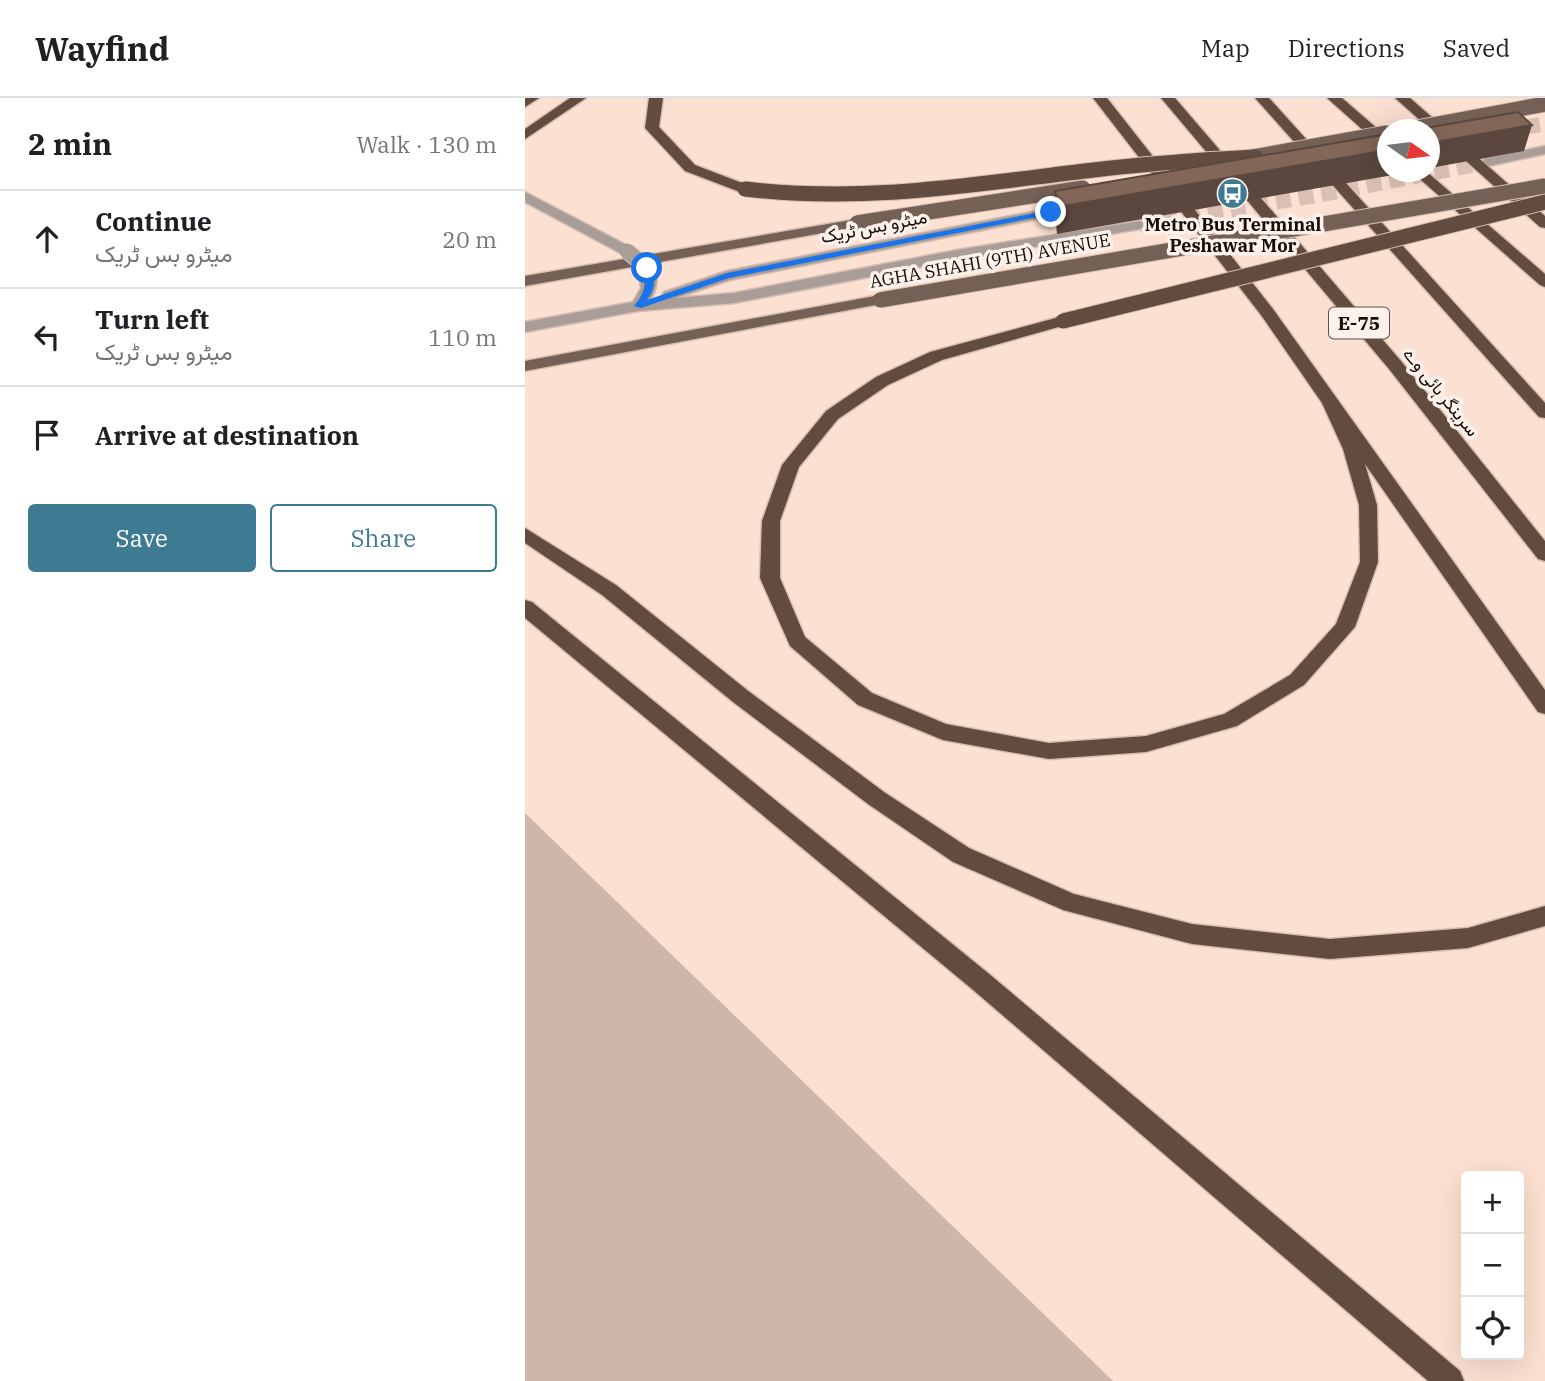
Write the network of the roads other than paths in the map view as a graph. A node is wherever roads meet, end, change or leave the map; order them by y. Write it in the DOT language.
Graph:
graph roads {
  1 [pos="532,98"];
  2 [pos="579,98"];
  3 [pos="656,98"];
  4 [pos="1100,98"];
  5 [pos="1168,98"];
  6 [pos="1262,98"];
  7 [pos="1334,98"];
  8 [pos="1402,98"];
  9 [pos="525,103"];
  10 [pos="1545,104"];
  11 [pos="1440,124"];
  12 [pos="525,135"];
  13 [pos="1377,135"];
  14 [pos="1377,135"];
  15 [pos="1545,150"];
  16 [pos="1255,157"];
  17 [pos="1489,162"];
  18 [pos="1430,182"];
  19 [pos="1545,186"];
  20 [pos="525,196"];
  21 [pos="1545,202"];
  22 [pos="1097,204"];
  23 [pos="1545,224"];
  24 [pos="1140,225"];
  25 [pos="525,281"];
  26 [pos="1545,282"];
  27 [pos="638,306"];
  28 [pos="525,327"];
  29 [pos="525,366"];
  30 [pos="1330,401"];
  31 [pos="1545,413"];
  32 [pos="525,534"];
  33 [pos="1545,554"];
  34 [pos="525,607"];
  35 [pos="1545,706"];
  36 [pos="1545,916"];
  37 [pos="1450,1381"];
  1 -- 9 [label="highway"];
  2 -- 12 [label="highway"];
  3 -- 16 [label="highway, bridge"];
  4 -- 30 [label="highway"];
  5 -- 33 [label="highway, سرینگر ہائی وے / E-75"];
  6 -- 31 [label="highway"];
  7 -- 13 [label="highway"];
  8 -- 23 [label="highway"];
  10 -- 11 [label="main road, bridge"];
  14 -- 16 [label="main road, bridge"];
  15 -- 17 [label="lane"];
  16 -- 25 [label="main road, bridge"];
  18 -- 26 [label="highway"];
  19 -- 29 [label="main road, AGHA SHAHI (9TH) AVENUE, bridge"];
  20 -- 27 [label="lane, bridge"];
  21 -- 30 [label="highway, bridge"];
  22 -- 27 [label="lane, میٹرو بس ٹریک"];
  24 -- 27 [label="lane, میٹرو بس ٹریک"];
  27 -- 28 [label="lane, میٹرو بس ٹریک"];
  30 -- 35 [label="highway"];
  32 -- 36 [label="highway"];
  34 -- 37 [label="highway"];
}
